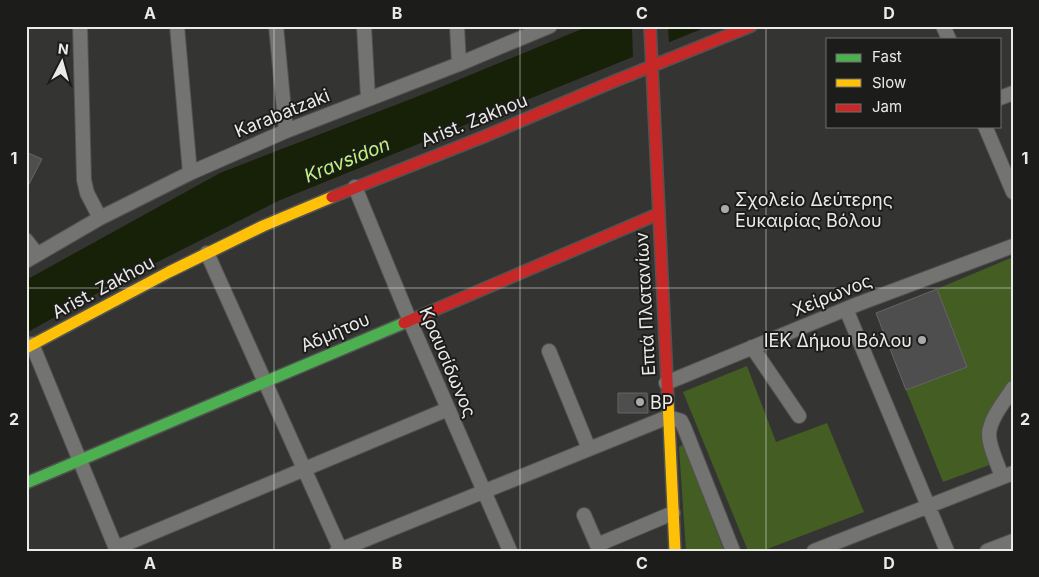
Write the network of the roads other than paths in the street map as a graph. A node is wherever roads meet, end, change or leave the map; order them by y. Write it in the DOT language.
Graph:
graph roads {
  1 [pos="80,26"];
  2 [pos="177,26"];
  3 [pos="276,26"];
  4 [pos="364,26"];
  5 [pos="457,26"];
  6 [pos="550,26"];
  7 [pos="650,26"];
  8 [pos="751,26"];
  9 [pos="944,26"];
  10 [pos="949,38"];
  11 [pos="651,61"];
  12 [pos="459,64"];
  13 [pos="368,98"];
  14 [pos="986,128"];
  15 [pos="286,131"];
  16 [pos="190,172"];
  17 [pos="354,187"];
  18 [pos="1013,192"];
  19 [pos="658,214"];
  20 [pos="100,218"];
  21 [pos="26,240"];
  22 [pos="1013,246"];
  23 [pos="207,253"];
  24 [pos="32,257"];
  25 [pos="846,309"];
  26 [pos="410,321"];
  27 [pos="29,346"];
  28 [pos="752,347"];
  29 [pos="549,351"];
  30 [pos="265,383"];
  31 [pos="666,383"];
  32 [pos="1013,388"];
  33 [pos="448,409"];
  34 [pos="798,416"];
  35 [pos="668,417"];
  36 [pos="590,449"];
  37 [pos="79,459"];
  38 [pos="304,469"];
  39 [pos="1008,475"];
  40 [pos="26,483"];
  41 [pos="483,492"];
  42 [pos="928,506"];
  43 [pos="673,514"];
  44 [pos="584,515"];
  45 [pos="1013,541"];
  46 [pos="831,548"];
  47 [pos="117,549"];
  48 [pos="339,550"];
  49 [pos="510,551"];
  50 [pos="675,551"];
  51 [pos="733,551"];
  52 [pos="814,551"];
  53 [pos="947,551"];
  54 [pos="987,551"];
  1 -- 20 [label="street"];
  2 -- 16 [label="street"];
  3 -- 15 [label="street"];
  4 -- 13 [label="street"];
  5 -- 12 [label="street"];
  6 -- 12 [label="street, Karabatzaki"];
  7 -- 11 [label="street, Επτά Πλατανίων"];
  8 -- 11 [label="street, Arist. Zakhou"];
  9 -- 10 [label="street"];
  11 -- 17 [label="street, Arist. Zakhou"];
  11 -- 19 [label="street, Επτά Πλατανίων"];
  12 -- 13 [label="street, Karabatzaki"];
  13 -- 15 [label="street, Karabatzaki"];
  14 -- 18 [label="street"];
  15 -- 16 [label="street, Karabatzaki"];
  16 -- 20 [label="street, Karabatzaki"];
  17 -- 23 [label="street, Arist. Zakhou"];
  17 -- 26 [label="street, Κραυσίδωνος"];
  19 -- 26 [label="street, Αδμήτου"];
  19 -- 31 [label="street, Επτά Πλατανίων"];
  20 -- 24 [label="street, Karabatzaki"];
  21 -- 24 [label="street"];
  22 -- 25 [label="street, Χείρωνος"];
  23 -- 27 [label="street, Arist. Zakhou"];
  23 -- 30 [label="street"];
  25 -- 28 [label="street, Χείρωνος"];
  25 -- 42 [label="street"];
  26 -- 30 [label="street, Αδμήτου"];
  26 -- 33 [label="street, Κραυσίδωνος"];
  27 -- 37 [label="street"];
  28 -- 31 [label="street, Χείρωνος"];
  28 -- 34 [label="street"];
  29 -- 36 [label="street"];
  30 -- 37 [label="street, Αδμήτου"];
  30 -- 38 [label="street"];
  31 -- 35 [label="street, Επτά Πλατανίων"];
  32 -- 39 [label="street"];
  33 -- 38 [label="street"];
  33 -- 41 [label="street, Κραυσίδωνος"];
  35 -- 36 [label="street"];
  35 -- 43 [label="street, Επτά Πλατανίων"];
  35 -- 51 [label="street"];
  36 -- 41 [label="street"];
  37 -- 40 [label="street, Αδμήτου"];
  37 -- 47 [label="street"];
  38 -- 47 [label="street"];
  38 -- 48 [label="street"];
  39 -- 42 [label="street"];
  41 -- 48 [label="street"];
  41 -- 49 [label="street, Κραυσίδωνος"];
  42 -- 46 [label="street"];
  42 -- 53 [label="street"];
  43 -- 44 [label="street"];
  43 -- 50 [label="street, Επτά Πλατανίων"];
  45 -- 54 [label="street"];
  46 -- 52 [label="street"];
}
